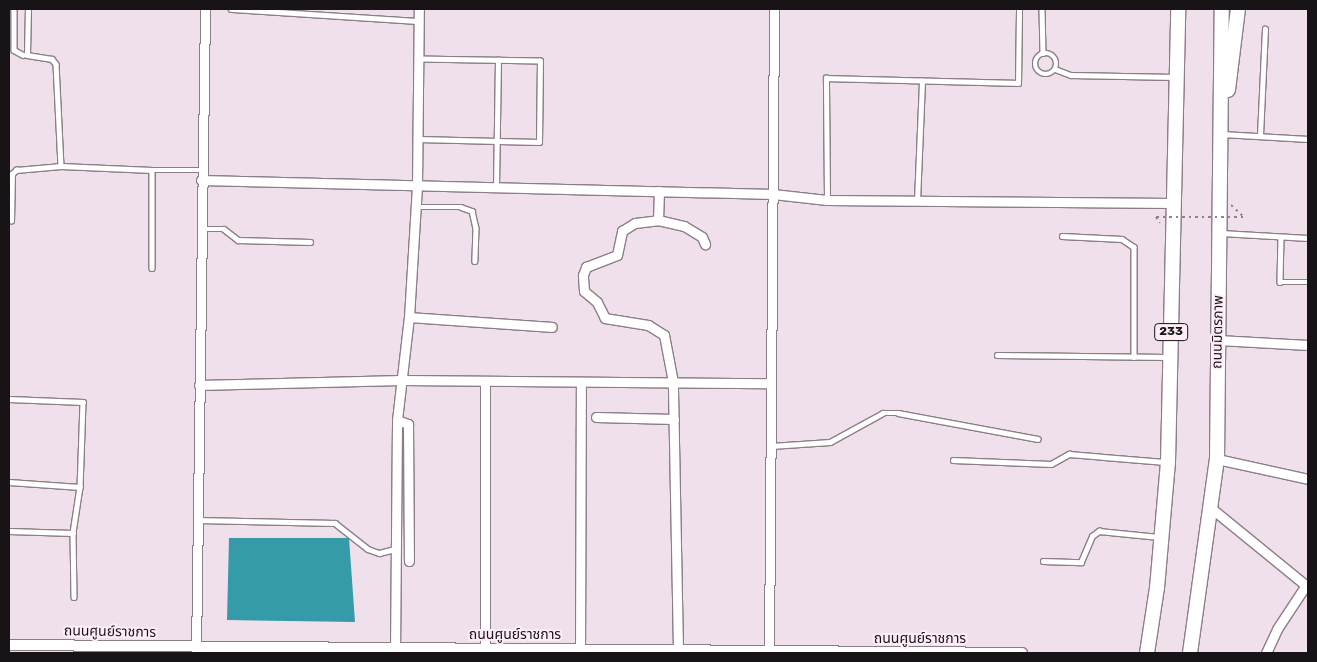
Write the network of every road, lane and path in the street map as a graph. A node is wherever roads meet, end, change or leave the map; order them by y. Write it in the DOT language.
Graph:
graph roads {
  1 [pos="14,9"];
  2 [pos="28,9"];
  3 [pos="205,9"];
  4 [pos="231,9"];
  5 [pos="419,9"];
  6 [pos="774,9"];
  7 [pos="1019,9"];
  8 [pos="1042,9"];
  9 [pos="1178,9"];
  10 [pos="1222,9"];
  11 [pos="1238,9"];
  12 [pos="307,11"];
  13 [pos="419,21"];
  14 [pos="1265,29"];
  15 [pos="1043,53"];
  16 [pos="27,55"];
  17 [pos="418,59"];
  18 [pos="498,60"];
  19 [pos="1055,69"];
  20 [pos="1176,77"];
  21 [pos="922,82"];
  22 [pos="1220,134"];
  23 [pos="1260,135"];
  24 [pos="418,139"];
  25 [pos="1308,139"];
  26 [pos="496,141"];
  27 [pos="61,166"];
  28 [pos="152,170"];
  29 [pos="202,170"];
  30 [pos="202,180"];
  31 [pos="417,186"];
  32 [pos="496,187"];
  33 [pos="659,191"];
  34 [pos="773,194"];
  35 [pos="827,200"];
  36 [pos="917,201"];
  37 [pos="1173,203"];
  38 [pos="416,207"];
  39 [pos="1156,217"];
  40 [pos="1244,217"];
  41 [pos="658,220"];
  42 [pos="11,221"];
  43 [pos="201,229"];
  44 [pos="1219,233"];
  45 [pos="1062,236"];
  46 [pos="1281,237"];
  47 [pos="1308,238"];
  48 [pos="310,242"];
  49 [pos="705,244"];
  50 [pos="475,262"];
  51 [pos="152,268"];
  52 [pos="1308,282"];
  53 [pos="409,317"];
  54 [pos="552,327"];
  55 [pos="1218,340"];
  56 [pos="1308,345"];
  57 [pos="997,355"];
  58 [pos="1134,357"];
  59 [pos="1170,357"];
  60 [pos="402,380"];
  61 [pos="485,382"];
  62 [pos="581,382"];
  63 [pos="673,382"];
  64 [pos="771,383"];
  65 [pos="199,385"];
  66 [pos="9,400"];
  67 [pos="596,417"];
  68 [pos="674,419"];
  69 [pos="397,420"];
  70 [pos="1038,439"];
  71 [pos="771,446"];
  72 [pos="1217,459"];
  73 [pos="953,460"];
  74 [pos="1168,462"];
  75 [pos="1308,479"];
  76 [pos="9,482"];
  77 [pos="80,487"];
  78 [pos="1211,508"];
  79 [pos="198,520"];
  80 [pos="9,531"];
  81 [pos="73,534"];
  82 [pos="1162,538"];
  83 [pos="396,549"];
  84 [pos="409,561"];
  85 [pos="1043,561"];
  86 [pos="1307,586"];
  87 [pos="74,597"];
  88 [pos="9,645"];
  89 [pos="46,649"];
  90 [pos="197,650"];
  91 [pos="580,650"];
  92 [pos="678,650"];
  93 [pos="395,651"];
  94 [pos="487,651"];
  95 [pos="526,651"];
  96 [pos="769,651"];
  97 [pos="659,652"];
  98 [pos="852,653"];
  99 [pos="1022,653"];
  100 [pos="1147,653"];
  101 [pos="1190,653"];
  102 [pos="1266,653"];
  1 -- 16 [label="lane"];
  2 -- 16 [label="lane"];
  3 -- 29 [label="street"];
  4 -- 12 [label="lane"];
  5 -- 13 [label="street"];
  6 -- 34 [label="street"];
  7 -- 21 [label="lane"];
  8 -- 15 [label="lane"];
  9 -- 20 [label="main road, 233"];
  10 -- 22 [label="main road, ถนนมิตรภาพ"];
  11 -- 22 [label="main road"];
  12 -- 13 [label="lane"];
  13 -- 17 [label="street"];
  14 -- 23 [label="lane"];
  15 -- 19 [label="lane"];
  15 -- 19 [label="lane"];
  16 -- 27 [label="lane"];
  17 -- 18 [label="lane"];
  17 -- 24 [label="street"];
  18 -- 26 [label="lane"];
  18 -- 26 [label="lane"];
  19 -- 20 [label="lane"];
  20 -- 37 [label="main road, 233"];
  21 -- 35 [label="lane"];
  21 -- 36 [label="lane"];
  22 -- 23 [label="lane"];
  22 -- 44 [label="main road, ถนนมิตรภาพ"];
  23 -- 25 [label="lane"];
  24 -- 26 [label="lane"];
  24 -- 31 [label="street"];
  26 -- 32 [label="lane"];
  27 -- 28 [label="lane"];
  27 -- 42 [label="lane"];
  28 -- 29 [label="lane"];
  28 -- 51 [label="lane"];
  29 -- 30 [label="street"];
  30 -- 31 [label="street"];
  30 -- 43 [label="street"];
  31 -- 32 [label="street"];
  31 -- 38 [label="street"];
  32 -- 33 [label="street"];
  33 -- 34 [label="street"];
  33 -- 41 [label="street"];
  34 -- 35 [label="street"];
  34 -- 64 [label="street"];
  35 -- 36 [label="street"];
  36 -- 37 [label="street"];
  37 -- 59 [label="main road, 233"];
  38 -- 50 [label="lane"];
  38 -- 53 [label="street"];
  39 -- 40 [label="path, bridge"];
  41 -- 49 [label="street"];
  41 -- 63 [label="street"];
  43 -- 48 [label="lane"];
  43 -- 65 [label="street"];
  44 -- 46 [label="lane"];
  44 -- 55 [label="main road, ถนนมิตรภาพ"];
  45 -- 58 [label="lane"];
  46 -- 47 [label="lane"];
  46 -- 52 [label="lane"];
  53 -- 54 [label="street"];
  53 -- 60 [label="street"];
  55 -- 56 [label="street"];
  55 -- 72 [label="main road, ถนนมิตรภาพ"];
  57 -- 58 [label="lane"];
  58 -- 59 [label="lane"];
  59 -- 74 [label="main road, 233"];
  60 -- 61 [label="street"];
  60 -- 65 [label="street"];
  60 -- 69 [label="street"];
  61 -- 62 [label="street"];
  61 -- 94 [label="street"];
  62 -- 63 [label="street"];
  62 -- 91 [label="street"];
  63 -- 64 [label="street"];
  63 -- 68 [label="street"];
  64 -- 71 [label="street"];
  65 -- 79 [label="street"];
  66 -- 77 [label="lane"];
  67 -- 68 [label="street"];
  68 -- 92 [label="street"];
  69 -- 83 [label="street"];
  69 -- 84 [label="street"];
  70 -- 71 [label="lane"];
  71 -- 96 [label="street"];
  72 -- 75 [label="street"];
  72 -- 78 [label="main road, ถนนมิตรภาพ"];
  73 -- 74 [label="lane"];
  74 -- 82 [label="main road, 233"];
  76 -- 77 [label="lane"];
  77 -- 81 [label="lane"];
  78 -- 86 [label="street"];
  78 -- 101 [label="main road, ถนนมิตรภาพ"];
  79 -- 83 [label="lane"];
  79 -- 90 [label="street"];
  80 -- 81 [label="lane"];
  81 -- 87 [label="lane"];
  82 -- 85 [label="lane"];
  82 -- 100 [label="main road, 233"];
  83 -- 93 [label="street"];
  86 -- 102 [label="street"];
  88 -- 89 [label="street, ถนนศูนย์ราชการ"];
  89 -- 90 [label="street, ถนนศูนย์ราชการ"];
  90 -- 93 [label="street, ถนนศูนย์ราชการ"];
  91 -- 95 [label="street, ถนนศูนย์ราชการ"];
  91 -- 97 [label="street, ถนนศูนย์ราชการ"];
  92 -- 96 [label="street, ถนนศูนย์ราชการ"];
  92 -- 97 [label="street, ถนนศูนย์ราชการ"];
  93 -- 94 [label="street, ถนนศูนย์ราชการ"];
  94 -- 95 [label="street, ถนนศูนย์ราชการ"];
  96 -- 98 [label="street, ถนนศูนย์ราชการ"];
  98 -- 99 [label="street, ถนนศูนย์ราชการ"];
}
